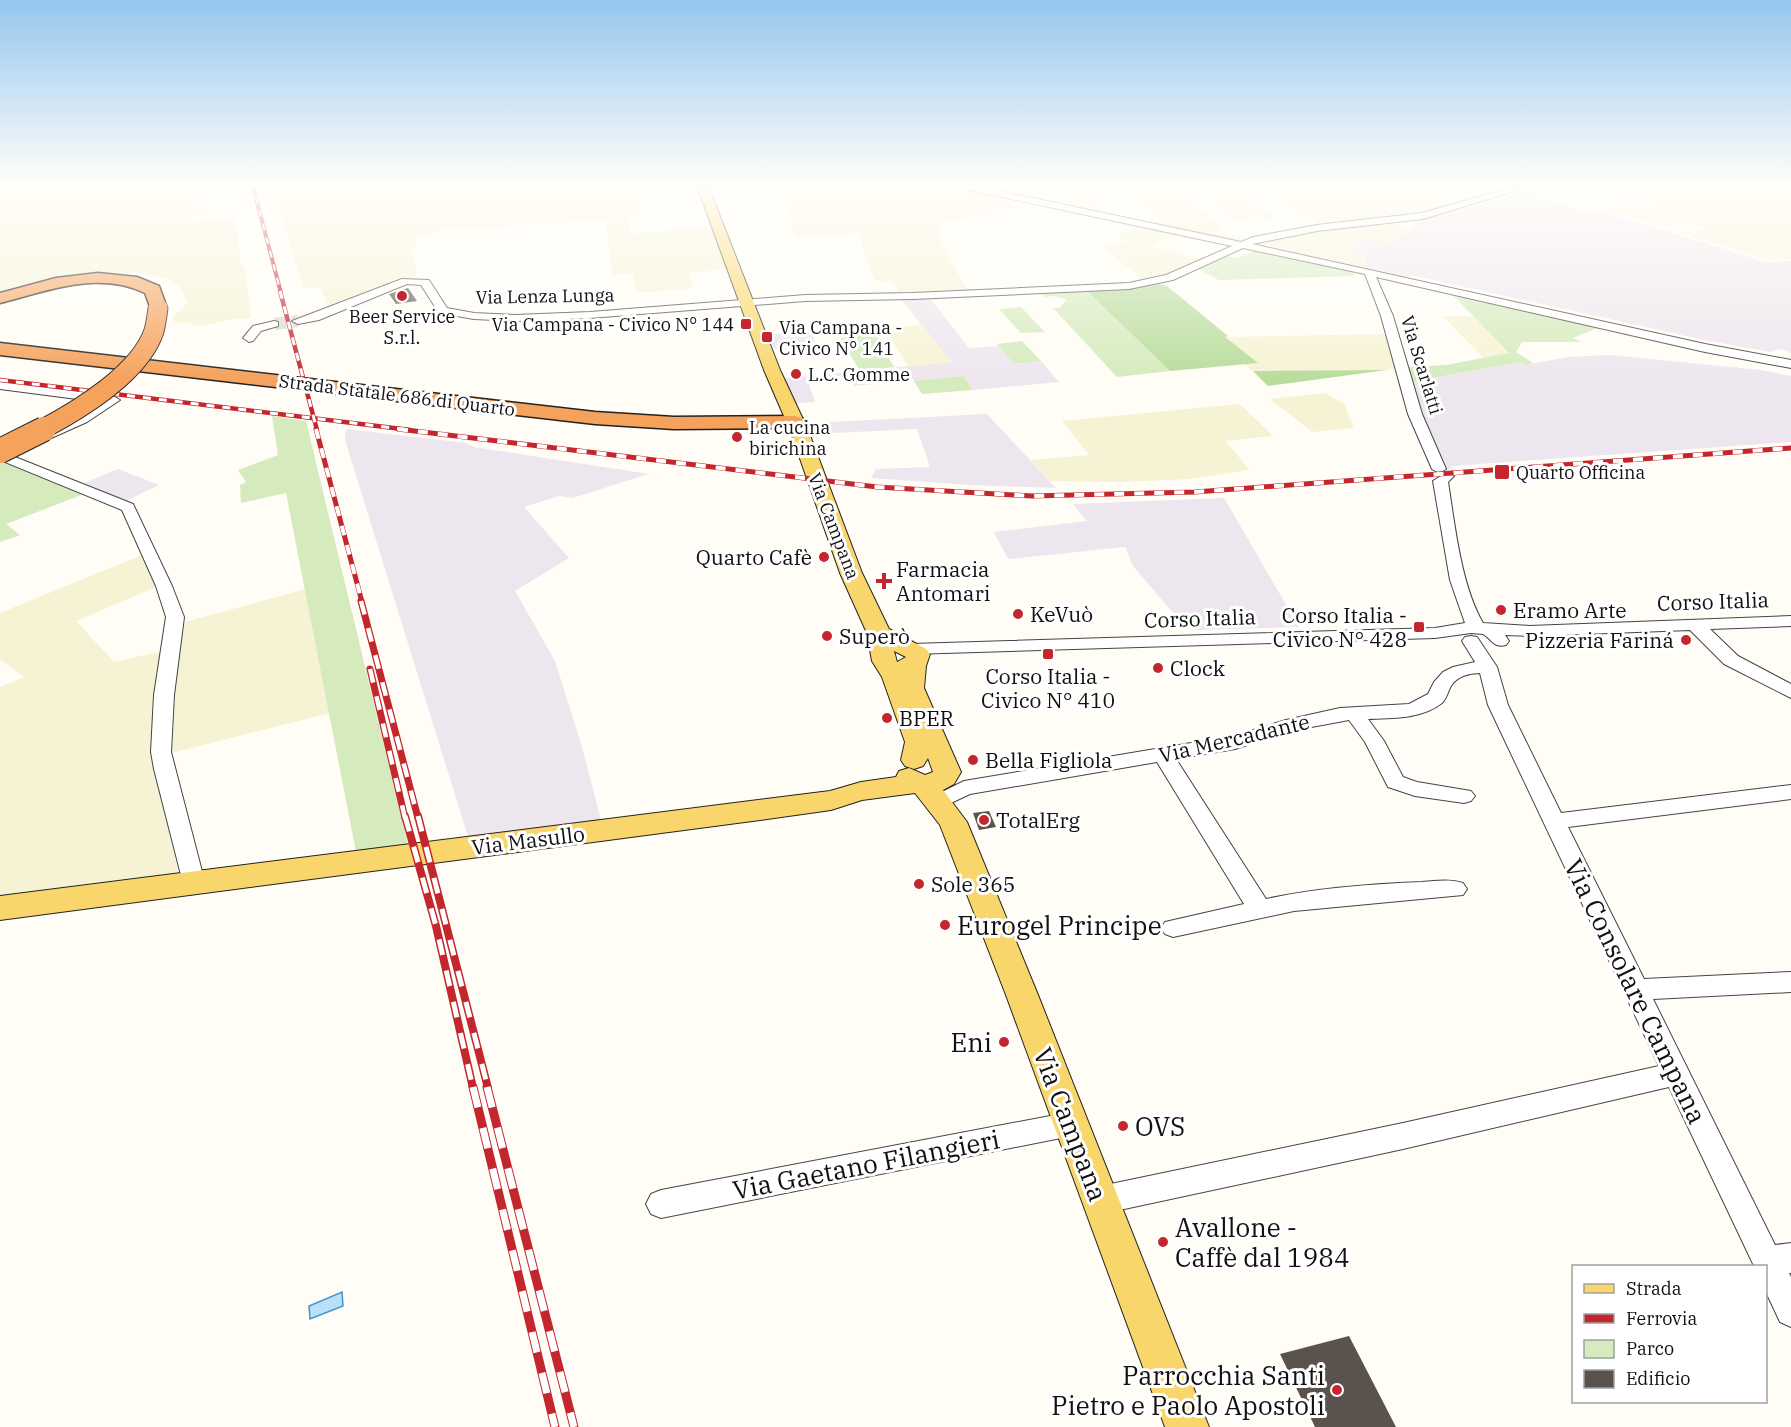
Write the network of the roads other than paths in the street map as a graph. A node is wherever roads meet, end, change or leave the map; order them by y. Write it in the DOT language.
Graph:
graph roads {
  1 [pos="726,250"];
  2 [pos="1228,250"];
  3 [pos="1265,250"];
  4 [pos="1369,272"];
  5 [pos="3,297"];
  6 [pos="746,302"];
  7 [pos="298,321"];
  8 [pos="274,324"];
  9 [pos="0,337"];
  10 [pos="249,338"];
  11 [pos="0,344"];
  12 [pos="0,349"];
  13 [pos="86,350"];
  14 [pos="1786,363"];
  15 [pos="0,385"];
  16 [pos="786,414"];
  17 [pos="2,456"];
  18 [pos="1791,621"];
  19 [pos="1694,623"];
  20 [pos="1528,631"];
  21 [pos="1473,633"];
  22 [pos="1499,642"];
  23 [pos="899,653"];
  24 [pos="1488,667"];
  25 [pos="1791,692"];
  26 [pos="1354,713"];
  27 [pos="1163,755"];
  28 [pos="935,782"];
  29 [pos="1791,792"];
  30 [pos="1464,796"];
  31 [pos="1554,821"];
  32 [pos="194,883"];
  33 [pos="1455,889"];
  34 [pos="0,908"];
  35 [pos="1259,908"];
  36 [pos="1173,928"];
  37 [pos="1791,982"];
  38 [pos="1635,990"];
  39 [pos="1676,1074"];
  40 [pos="1071,1124"];
  41 [pos="1101,1200"];
  42 [pos="661,1204"];
  43 [pos="1779,1260"];
  44 [pos="1791,1311"];
  45 [pos="1187,1427"];
  1 -- 6 [label="main road, Via Campana"];
  2 -- 6 [label="street"];
  3 -- 4 [label="street"];
  4 -- 14 [label="street"];
  4 -- 21 [label="street, Via Scarlatti"];
  5 -- 17 [label="highway, bridge"];
  6 -- 7 [label="street, Via Lenza Lunga"];
  6 -- 16 [label="main road, Via Campana"];
  8 -- 10 [label="street"];
  9 -- 13 [label="highway"];
  11 -- 13 [label="highway, Strada Statale 686 di Quarto"];
  12 -- 16 [label="highway, Strada Statale 686 di Quarto"];
  13 -- 16 [label="highway, Strada Statale 686 di Quarto"];
  15 -- 17 [label="street"];
  16 -- 23 [label="main road, Via Campana"];
  17 -- 32 [label="street"];
  18 -- 19 [label="street, Corso Italia"];
  19 -- 20 [label="street, Corso Italia"];
  19 -- 25 [label="street"];
  20 -- 21 [label="street, Corso Italia"];
  20 -- 22 [label="street, Corso Italia"];
  21 -- 22 [label="street"];
  21 -- 23 [label="street, Corso Italia"];
  21 -- 24 [label="street, Via Consolare Campana"];
  22 -- 24 [label="street"];
  23 -- 28 [label="main road, Via Campana"];
  24 -- 26 [label="street, Via Mercadante"];
  24 -- 31 [label="street, Via Consolare Campana"];
  26 -- 27 [label="street, Via Mercadante"];
  26 -- 30 [label="street"];
  27 -- 28 [label="street, Via Mercadante"];
  27 -- 35 [label="street"];
  28 -- 32 [label="main road, Via Masullo"];
  28 -- 40 [label="main road, Via Campana"];
  29 -- 31 [label="street"];
  31 -- 38 [label="street, Via Consolare Campana"];
  32 -- 34 [label="main road, Via Masullo"];
  33 -- 35 [label="street"];
  35 -- 36 [label="street"];
  37 -- 38 [label="street"];
  38 -- 39 [label="street, Via Consolare Campana"];
  39 -- 41 [label="street"];
  39 -- 43 [label="street, Via Consolare Campana"];
  40 -- 41 [label="main road, Via Campana"];
  40 -- 42 [label="street, Via Gaetano Filangieri"];
  41 -- 45 [label="main road, Via Campana"];
  43 -- 44 [label="street, Via Consolare Campana"];
}
